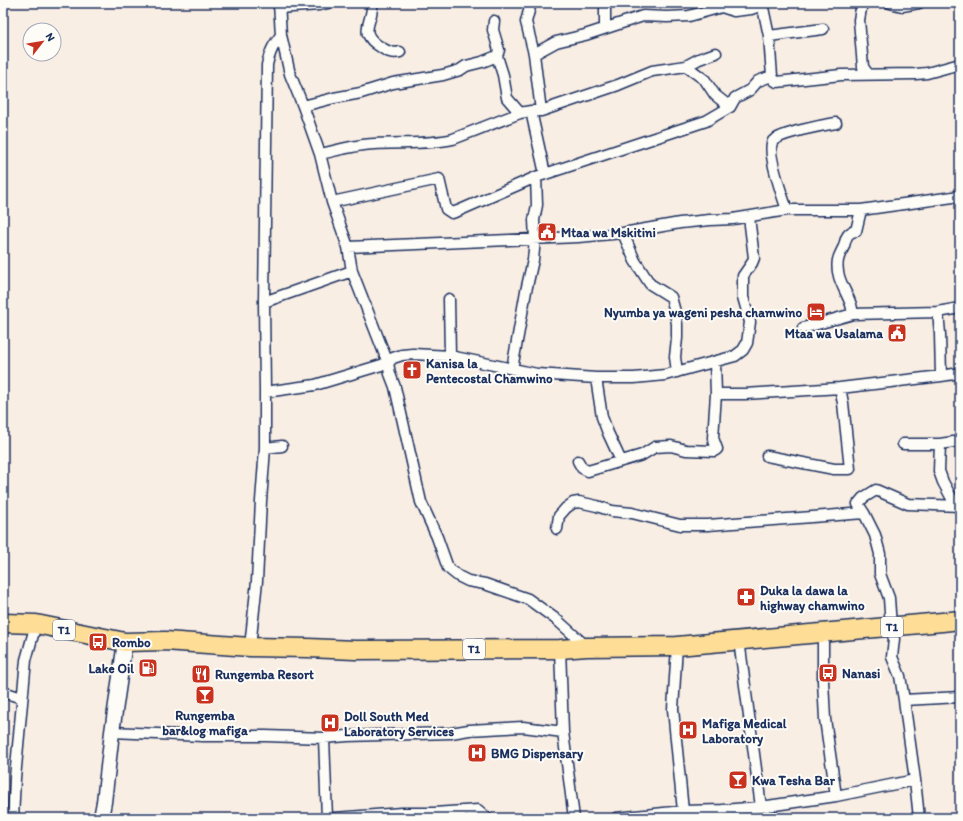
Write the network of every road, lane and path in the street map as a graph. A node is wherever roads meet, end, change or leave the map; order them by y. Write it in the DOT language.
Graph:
graph roads {
  1 [pos="328,3"];
  2 [pos="372,3"];
  3 [pos="531,3"];
  4 [pos="605,3"];
  5 [pos="862,3"];
  6 [pos="890,3"];
  7 [pos="919,3"];
  8 [pos="763,4"];
  9 [pos="279,6"];
  10 [pos="494,21"];
  11 [pos="605,28"];
  12 [pos="823,28"];
  13 [pos="281,35"];
  14 [pos="769,36"];
  15 [pos="400,52"];
  16 [pos="716,53"];
  17 [pos="534,54"];
  18 [pos="497,56"];
  19 [pos="960,64"];
  20 [pos="686,66"];
  21 [pos="868,74"];
  22 [pos="772,76"];
  23 [pos="303,106"];
  24 [pos="730,107"];
  25 [pos="536,111"];
  26 [pos="520,113"];
  27 [pos="836,123"];
  28 [pos="320,154"];
  29 [pos="540,176"];
  30 [pos="960,196"];
  31 [pos="332,202"];
  32 [pos="788,210"];
  33 [pos="861,210"];
  34 [pos="749,217"];
  35 [pos="623,233"];
  36 [pos="535,239"];
  37 [pos="348,247"];
  38 [pos="352,271"];
  39 [pos="449,299"];
  40 [pos="264,302"];
  41 [pos="960,308"];
  42 [pos="938,312"];
  43 [pos="853,314"];
  44 [pos="803,328"];
  45 [pos="450,356"];
  46 [pos="714,362"];
  47 [pos="388,363"];
  48 [pos="512,369"];
  49 [pos="677,372"];
  50 [pos="960,373"];
  51 [pos="941,376"];
  52 [pos="596,378"];
  53 [pos="840,388"];
  54 [pos="265,392"];
  55 [pos="716,394"];
  56 [pos="960,442"];
  57 [pos="903,444"];
  58 [pos="940,444"];
  59 [pos="282,446"];
  60 [pos="265,448"];
  61 [pos="767,456"];
  62 [pos="578,461"];
  63 [pos="621,462"];
  64 [pos="958,506"];
  65 [pos="864,513"];
  66 [pos="557,529"];
  67 [pos="960,620"];
  68 [pos="3,623"];
  69 [pos="36,624"];
  70 [pos="891,627"];
  71 [pos="823,633"];
  72 [pos="739,640"];
  73 [pos="125,642"];
  74 [pos="677,646"];
  75 [pos="250,647"];
  76 [pos="587,647"];
  77 [pos="560,648"];
  78 [pos="3,692"];
  79 [pos="960,697"];
  80 [pos="22,698"];
  81 [pos="904,700"];
  82 [pos="112,732"];
  83 [pos="563,732"];
  84 [pos="324,738"];
  85 [pos="915,780"];
  86 [pos="836,796"];
  87 [pos="761,807"];
  88 [pos="683,810"];
  89 [pos="404,815"];
  90 [pos="653,816"];
  91 [pos="13,818"];
  92 [pos="101,818"];
  93 [pos="328,818"];
  94 [pos="334,818"];
  95 [pos="487,818"];
  96 [pos="574,818"];
  97 [pos="616,818"];
  98 [pos="920,818"];
  1 -- 9 [label="street"];
  2 -- 15 [label="street"];
  3 -- 17 [label="street"];
  4 -- 11 [label="street"];
  5 -- 21 [label="street"];
  6 -- 7 [label="street"];
  8 -- 11 [label="street"];
  8 -- 14 [label="street"];
  9 -- 13 [label="street"];
  10 -- 18 [label="street"];
  11 -- 17 [label="street"];
  12 -- 14 [label="street"];
  13 -- 23 [label="street"];
  13 -- 40 [label="street"];
  14 -- 22 [label="street"];
  16 -- 20 [label="street"];
  17 -- 25 [label="street"];
  18 -- 23 [label="street"];
  18 -- 26 [label="street"];
  19 -- 21 [label="street"];
  20 -- 24 [label="street"];
  20 -- 25 [label="street"];
  21 -- 22 [label="street"];
  22 -- 24 [label="street"];
  23 -- 28 [label="street"];
  24 -- 29 [label="street"];
  25 -- 26 [label="street"];
  25 -- 29 [label="street"];
  26 -- 28 [label="street"];
  27 -- 32 [label="street"];
  28 -- 31 [label="street"];
  29 -- 31 [label="street"];
  29 -- 36 [label="street"];
  30 -- 33 [label="street"];
  31 -- 37 [label="street"];
  32 -- 33 [label="street"];
  32 -- 34 [label="street"];
  33 -- 43 [label="street"];
  34 -- 35 [label="street"];
  34 -- 46 [label="street"];
  35 -- 36 [label="street"];
  35 -- 49 [label="street"];
  36 -- 37 [label="street"];
  36 -- 48 [label="street"];
  37 -- 38 [label="street"];
  38 -- 40 [label="street"];
  38 -- 47 [label="street"];
  39 -- 45 [label="street"];
  40 -- 54 [label="street"];
  41 -- 42 [label="street"];
  42 -- 43 [label="street"];
  42 -- 51 [label="street"];
  43 -- 44 [label="street"];
  45 -- 47 [label="street"];
  45 -- 48 [label="street"];
  46 -- 49 [label="street"];
  46 -- 55 [label="street"];
  47 -- 54 [label="street"];
  47 -- 76 [label="street"];
  48 -- 52 [label="street"];
  49 -- 52 [label="street"];
  50 -- 51 [label="street"];
  51 -- 53 [label="street"];
  52 -- 63 [label="street"];
  53 -- 55 [label="street"];
  53 -- 61 [label="street"];
  54 -- 60 [label="street"];
  55 -- 63 [label="street"];
  56 -- 58 [label="street"];
  57 -- 58 [label="street"];
  58 -- 64 [label="street"];
  59 -- 60 [label="street"];
  60 -- 75 [label="street"];
  62 -- 63 [label="street"];
  64 -- 65 [label="street"];
  65 -- 66 [label="street"];
  65 -- 70 [label="street"];
  67 -- 70 [label="highway, T1"];
  68 -- 69 [label="highway, T1"];
  69 -- 73 [label="highway, T1"];
  69 -- 80 [label="street"];
  70 -- 71 [label="highway, T1"];
  70 -- 81 [label="street"];
  71 -- 72 [label="highway, T1"];
  71 -- 86 [label="street"];
  72 -- 74 [label="highway, T1"];
  72 -- 87 [label="street"];
  73 -- 75 [label="highway, T1"];
  73 -- 82 [label="street"];
  74 -- 76 [label="highway, T1"];
  74 -- 88 [label="street"];
  75 -- 77 [label="highway, T1"];
  76 -- 77 [label="highway, T1"];
  77 -- 83 [label="street"];
  78 -- 80 [label="street"];
  79 -- 81 [label="street"];
  80 -- 91 [label="street"];
  81 -- 85 [label="street"];
  82 -- 84 [label="street"];
  82 -- 92 [label="street"];
  83 -- 84 [label="street"];
  83 -- 96 [label="street"];
  84 -- 93 [label="street"];
  85 -- 86 [label="street"];
  85 -- 98 [label="street"];
  86 -- 87 [label="street"];
  87 -- 88 [label="street"];
  88 -- 90 [label="street"];
  89 -- 94 [label="street"];
  89 -- 95 [label="street"];
  90 -- 97 [label="street"];
}
